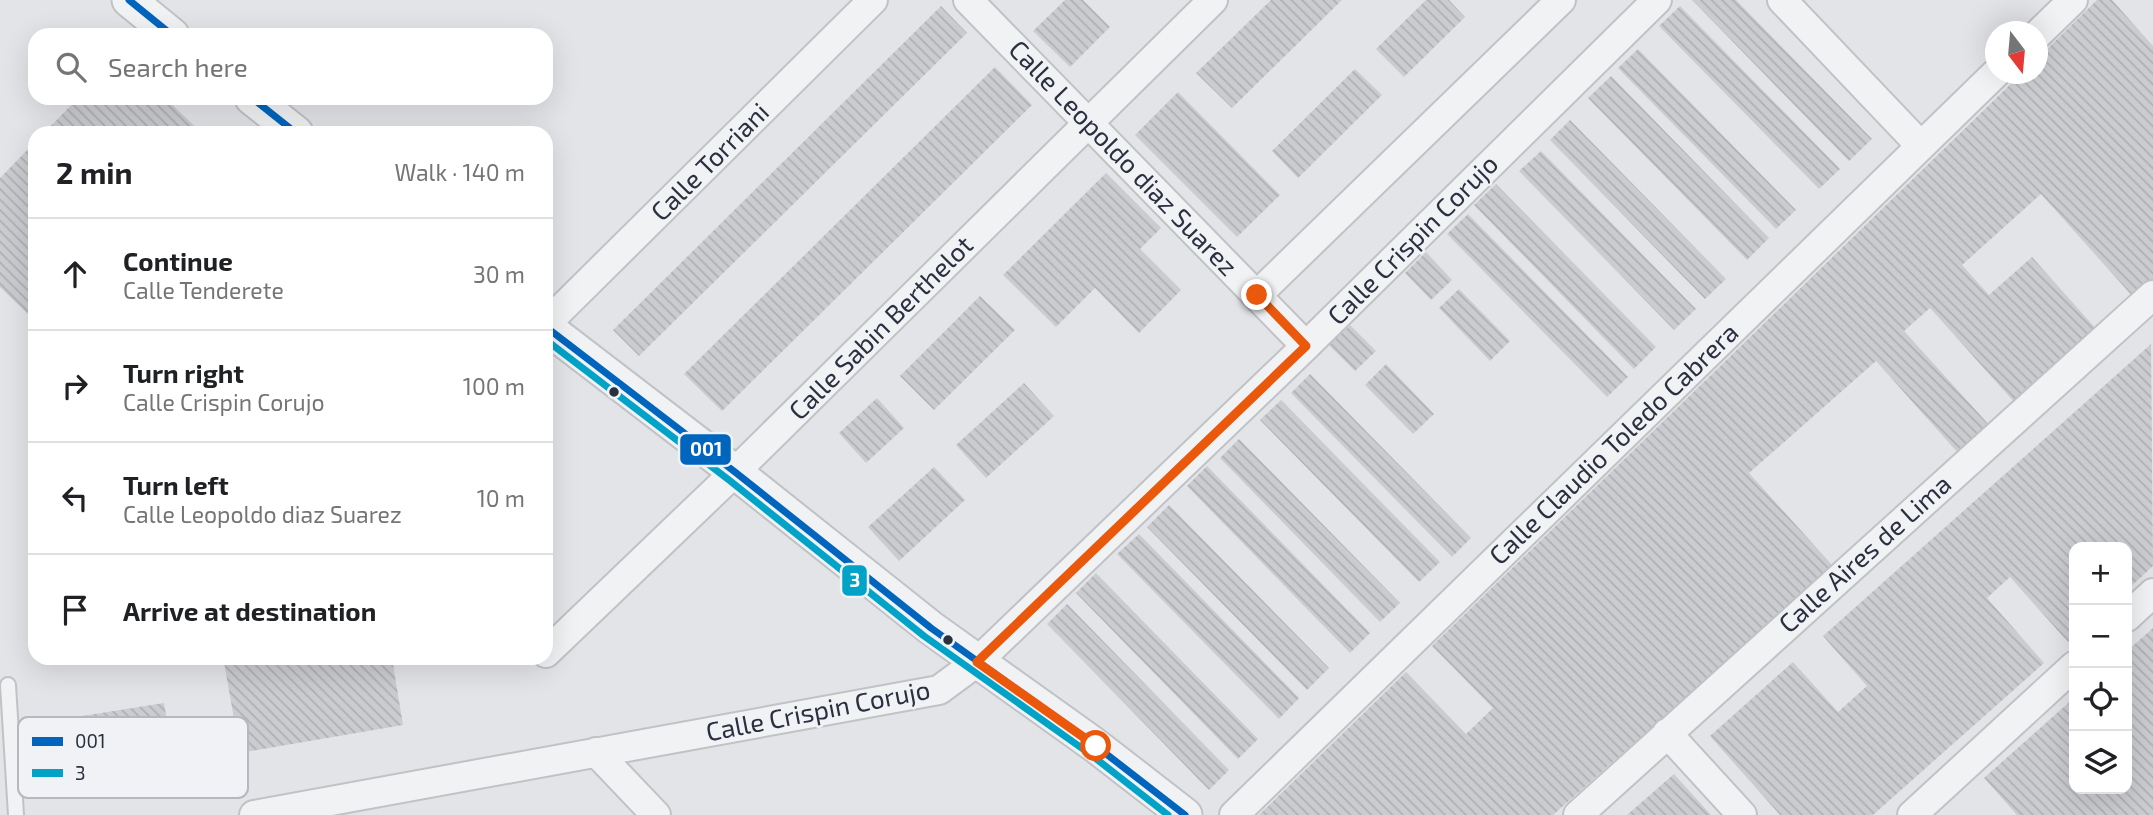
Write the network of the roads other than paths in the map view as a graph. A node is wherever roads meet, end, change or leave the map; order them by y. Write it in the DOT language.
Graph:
graph roads {
  1 [pos="130,0"];
  2 [pos="873,0"];
  3 [pos="968,0"];
  4 [pos="1213,0"];
  5 [pos="1562,0"];
  6 [pos="1657,0"];
  7 [pos="1782,0"];
  8 [pos="2073,0"];
  9 [pos="2048,24"];
  10 [pos="164,28"];
  11 [pos="1985,83"];
  12 [pos="261,105"];
  13 [pos="1088,122"];
  14 [pos="287,126"];
  15 [pos="1920,145"];
  16 [pos="1257,295"];
  17 [pos="2153,295"];
  18 [pos="553,319"];
  19 [pos="553,331"];
  20 [pos="1306,346"];
  21 [pos="735,472"];
  22 [pos="2153,593"];
  23 [pos="2132,612"];
  24 [pos="553,646"];
  25 [pos="977,662"];
  26 [pos="2072,668"];
  27 [pos="8,685"];
  28 [pos="1667,733"];
  29 [pos="596,752"];
  30 [pos="16,815"];
  31 [pos="254,815"];
  32 [pos="656,815"];
  33 [pos="1185,815"];
  34 [pos="1234,815"];
  35 [pos="1578,815"];
  36 [pos="1742,815"];
  37 [pos="1912,815"];
  1 -- 10 [label="street"];
  2 -- 18 [label="street, Calle Torriani"];
  3 -- 13 [label="street, Calle Leopoldo diaz Suarez"];
  4 -- 13 [label="street, Calle Sabin Berthelot"];
  5 -- 16 [label="street"];
  6 -- 20 [label="street, Calle Crispin Corujo"];
  7 -- 15 [label="street"];
  8 -- 9 [label="street"];
  11 -- 15 [label="street, Calle Claudio Toledo Cabrera"];
  12 -- 14 [label="street"];
  13 -- 16 [label="street, Calle Leopoldo diaz Suarez"];
  13 -- 21 [label="street, Calle Sabin Berthelot"];
  15 -- 34 [label="street, Calle Claudio Toledo Cabrera"];
  16 -- 20 [label="street, Calle Leopoldo diaz Suarez"];
  17 -- 28 [label="street, Calle Aires de Lima"];
  19 -- 21 [label="street"];
  20 -- 25 [label="street, Calle Crispin Corujo"];
  21 -- 24 [label="street, Calle Sabin Berthelot"];
  21 -- 25 [label="street"];
  22 -- 23 [label="street"];
  25 -- 29 [label="street, Calle Crispin Corujo"];
  25 -- 33 [label="street"];
  26 -- 37 [label="street"];
  27 -- 30 [label="lane"];
  28 -- 35 [label="street, Calle Aires de Lima"];
  28 -- 36 [label="street"];
  29 -- 31 [label="street, Calle Crispin Corujo"];
  29 -- 32 [label="street"];
}
